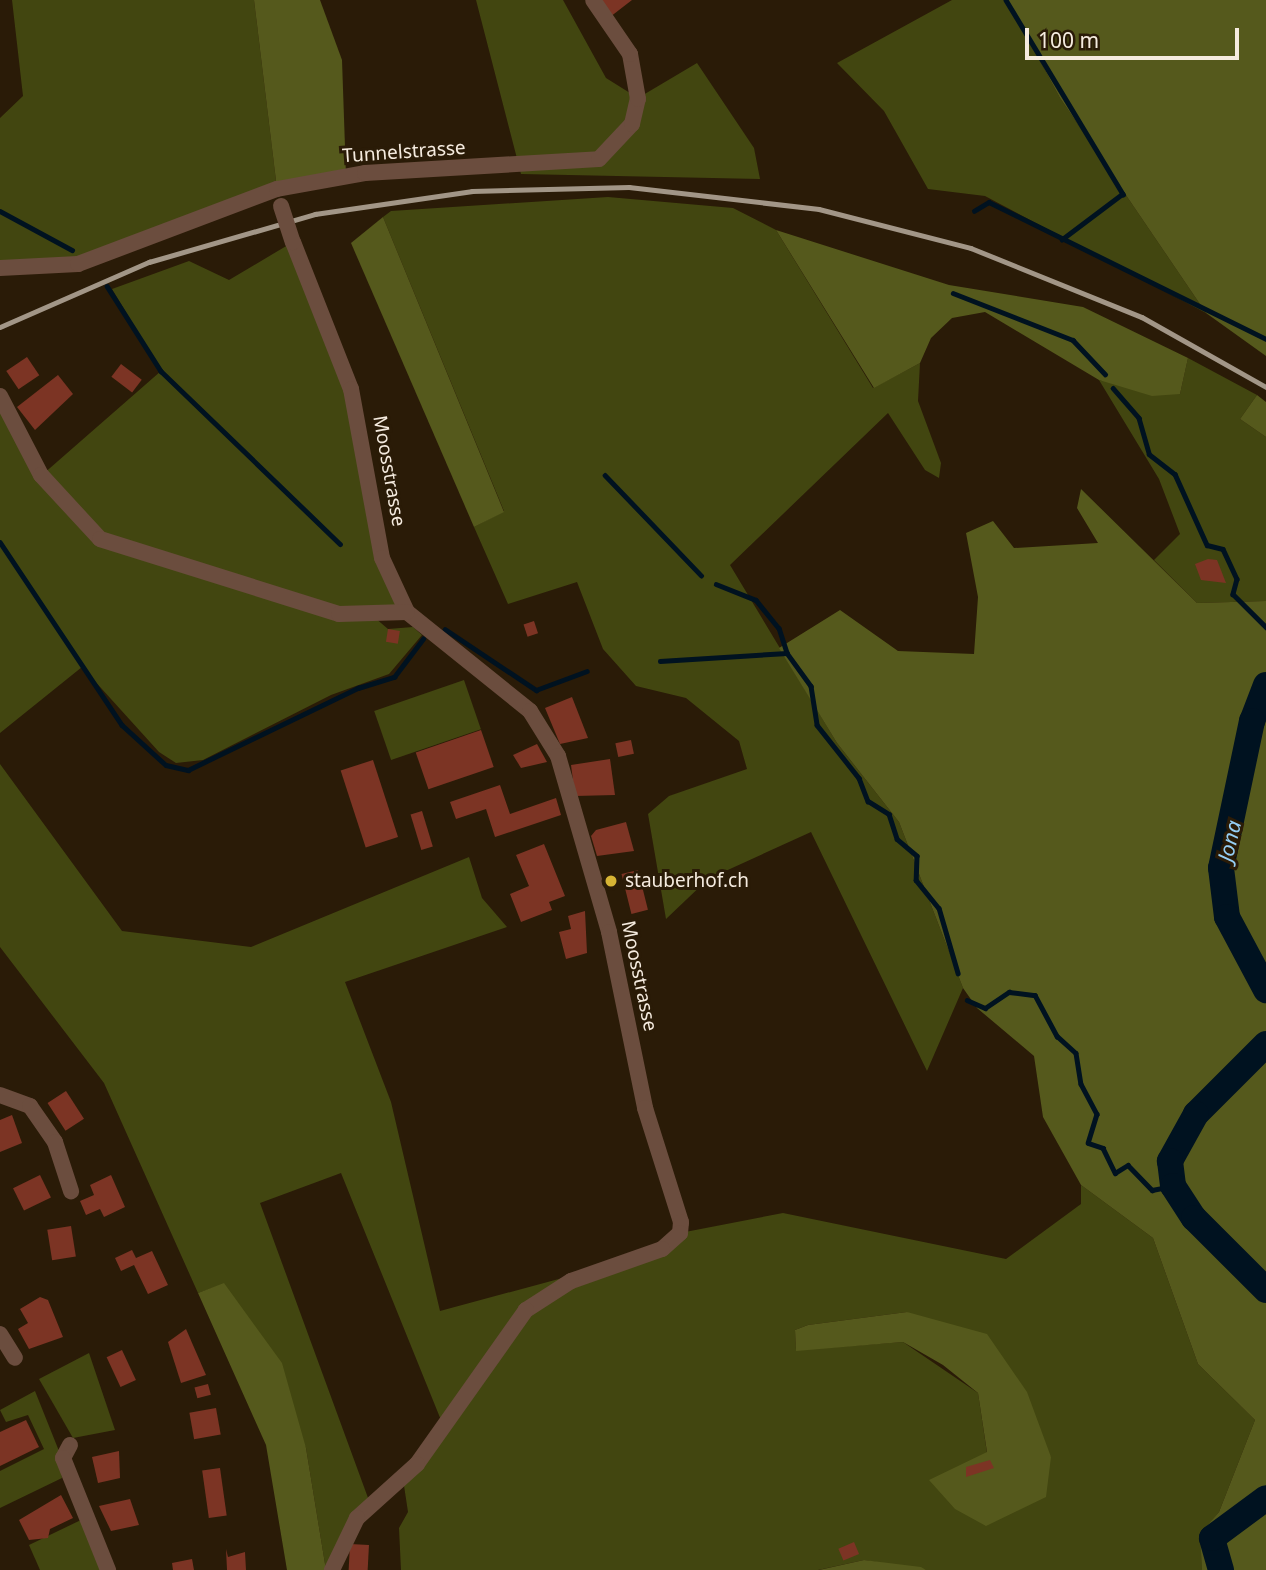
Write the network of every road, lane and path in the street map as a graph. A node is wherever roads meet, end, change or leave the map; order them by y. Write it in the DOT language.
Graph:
graph roads {
  1 [pos="593,0"];
  2 [pos="277,188"];
  3 [pos="0,268"];
  4 [pos="0,396"];
  5 [pos="407,612"];
  6 [pos="0,1095"];
  7 [pos="71,1191"];
  8 [pos="0,1335"];
  9 [pos="15,1358"];
  10 [pos="70,1445"];
  11 [pos="108,1570"];
  12 [pos="332,1570"];
  1 -- 2 [label="street, Tunnelstrasse"];
  2 -- 3 [label="street, Tunnelstrasse"];
  2 -- 5 [label="street, Moosstrasse, bridge"];
  4 -- 5 [label="street"];
  5 -- 12 [label="street, Moosstrasse"];
  6 -- 7 [label="street"];
  8 -- 9 [label="street"];
  10 -- 11 [label="street"];
}
